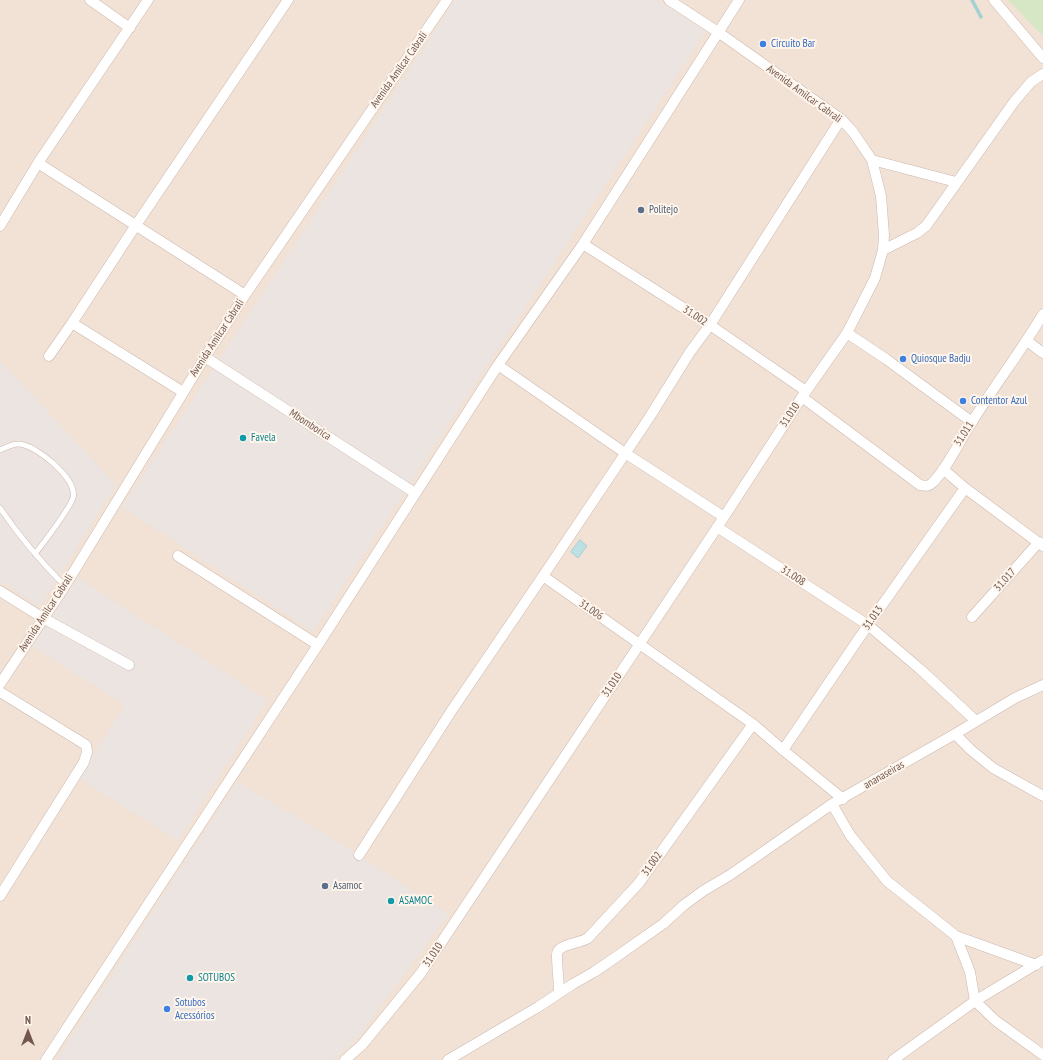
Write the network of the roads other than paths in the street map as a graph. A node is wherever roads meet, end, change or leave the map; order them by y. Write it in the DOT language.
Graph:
graph roads {
  1 [pos="90,0"];
  2 [pos="148,0"];
  3 [pos="288,0"];
  4 [pos="447,0"];
  5 [pos="669,0"];
  6 [pos="739,0"];
  7 [pos="994,0"];
  8 [pos="130,28"];
  9 [pos="718,32"];
  10 [pos="1043,58"];
  11 [pos="1043,74"];
  12 [pos="841,119"];
  13 [pos="872,160"];
  14 [pos="38,163"];
  15 [pos="956,182"];
  16 [pos="136,225"];
  17 [pos="0,226"];
  18 [pos="583,244"];
  19 [pos="883,250"];
  20 [pos="245,296"];
  21 [pos="1043,314"];
  22 [pos="72,323"];
  23 [pos="710,325"];
  24 [pos="848,333"];
  25 [pos="1027,341"];
  26 [pos="1043,353"];
  27 [pos="49,356"];
  28 [pos="205,357"];
  29 [pos="498,365"];
  30 [pos="183,392"];
  31 [pos="804,394"];
  32 [pos="972,422"];
  33 [pos="0,450"];
  34 [pos="625,453"];
  35 [pos="943,469"];
  36 [pos="965,488"];
  37 [pos="415,493"];
  38 [pos="0,508"];
  39 [pos="724,517"];
  40 [pos="717,527"];
  41 [pos="1041,544"];
  42 [pos="35,554"];
  43 [pos="178,556"];
  44 [pos="543,576"];
  45 [pos="65,586"];
  46 [pos="0,590"];
  47 [pos="972,617"];
  48 [pos="43,618"];
  49 [pos="868,625"];
  50 [pos="640,644"];
  51 [pos="318,645"];
  52 [pos="129,665"];
  53 [pos="0,684"];
  54 [pos="1043,685"];
  55 [pos="0,692"];
  56 [pos="976,721"];
  57 [pos="753,724"];
  58 [pos="955,734"];
  59 [pos="783,750"];
  60 [pos="1043,796"];
  61 [pos="843,799"];
  62 [pos="832,804"];
  63 [pos="359,855"];
  64 [pos="0,896"];
  65 [pos="956,936"];
  66 [pos="1039,963"];
  67 [pos="559,993"];
  68 [pos="975,1001"];
  69 [pos="1043,1055"];
  70 [pos="46,1060"];
  71 [pos="345,1060"];
  72 [pos="448,1060"];
  73 [pos="893,1060"];
  1 -- 8 [label="street"];
  2 -- 8 [label="street"];
  3 -- 16 [label="street"];
  4 -- 20 [label="street, Avenida Amilcar Cabrali"];
  5 -- 9 [label="street, Avenida Amilcar Cabrali"];
  6 -- 9 [label="street"];
  7 -- 10 [label="street"];
  8 -- 14 [label="street"];
  9 -- 12 [label="street, Avenida Amilcar Cabrali"];
  9 -- 18 [label="street"];
  11 -- 15 [label="street"];
  12 -- 13 [label="street, Avenida Amilcar Cabrali"];
  12 -- 23 [label="street"];
  13 -- 15 [label="street"];
  13 -- 19 [label="street, Avenida Amilcar Cabrali"];
  14 -- 16 [label="street"];
  14 -- 17 [label="street"];
  15 -- 19 [label="street"];
  16 -- 20 [label="street"];
  16 -- 22 [label="street"];
  18 -- 23 [label="street, 31.002"];
  18 -- 29 [label="street"];
  19 -- 24 [label="street, Avenida Amilcar Cabrali"];
  20 -- 28 [label="street, Avenida Amilcar Cabrali"];
  21 -- 25 [label="street, 31.011"];
  22 -- 27 [label="street"];
  22 -- 30 [label="street"];
  23 -- 31 [label="street, 31.002"];
  23 -- 34 [label="street"];
  24 -- 31 [label="street, 31.010"];
  24 -- 32 [label="street"];
  25 -- 26 [label="street"];
  25 -- 32 [label="street, 31.011"];
  28 -- 30 [label="street, Avenida Amilcar Cabrali"];
  28 -- 37 [label="street, Mbomborica"];
  29 -- 34 [label="street"];
  29 -- 37 [label="street"];
  30 -- 45 [label="street, Avenida Amilcar Cabrali"];
  31 -- 35 [label="street, 31.002"];
  31 -- 39 [label="street, 31.010"];
  32 -- 35 [label="street, 31.011"];
  33 -- 42 [label="lane"];
  34 -- 39 [label="street"];
  34 -- 44 [label="street"];
  35 -- 36 [label="street"];
  36 -- 41 [label="street"];
  36 -- 49 [label="street, 31.013"];
  37 -- 51 [label="street"];
  38 -- 42 [label="lane"];
  39 -- 40 [label="street, 31.010"];
  40 -- 49 [label="street, 31.008"];
  40 -- 50 [label="street, 31.010"];
  41 -- 47 [label="street, 31.017"];
  42 -- 45 [label="lane"];
  43 -- 51 [label="street"];
  44 -- 50 [label="street, 31.006"];
  44 -- 63 [label="street"];
  45 -- 48 [label="street, Avenida Amilcar Cabrali"];
  46 -- 48 [label="street"];
  48 -- 52 [label="street"];
  48 -- 53 [label="street, Avenida Amilcar Cabrali"];
  49 -- 56 [label="street, 31.008"];
  49 -- 59 [label="street, 31.013"];
  50 -- 57 [label="street, 31.006"];
  50 -- 71 [label="street, 31.010"];
  51 -- 70 [label="street"];
  54 -- 56 [label="street, ananaseiras"];
  55 -- 64 [label="street"];
  56 -- 58 [label="street, ananaseiras"];
  57 -- 59 [label="street, 31.006"];
  57 -- 67 [label="street, 31.002"];
  58 -- 60 [label="street"];
  58 -- 61 [label="street, ananaseiras"];
  59 -- 61 [label="street, 31.006"];
  61 -- 62 [label="street, ananaseiras"];
  62 -- 65 [label="street"];
  62 -- 67 [label="street, ananaseiras"];
  65 -- 66 [label="street"];
  65 -- 68 [label="street"];
  66 -- 68 [label="street"];
  67 -- 72 [label="street, ananaseiras"];
  68 -- 69 [label="street"];
  68 -- 73 [label="street"];
}
